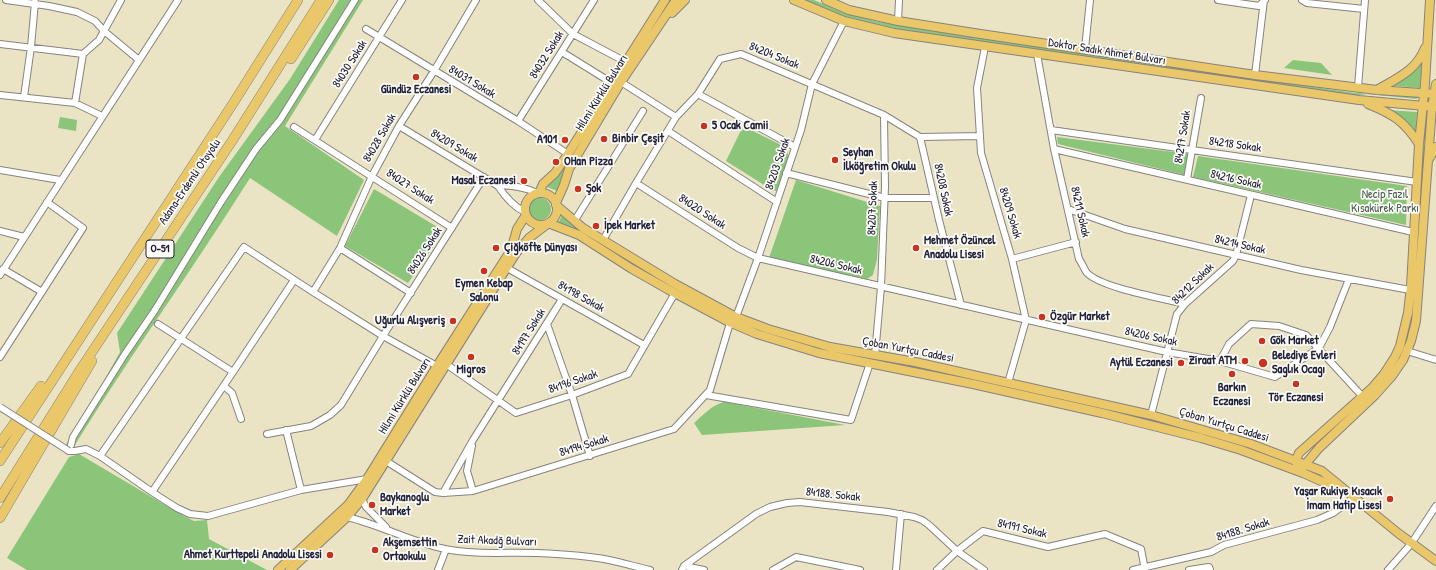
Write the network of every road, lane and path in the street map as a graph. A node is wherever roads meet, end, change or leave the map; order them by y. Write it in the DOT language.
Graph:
graph roads {
  1 [pos="6,0"];
  2 [pos="121,0"];
  3 [pos="178,0"];
  4 [pos="293,0"];
  5 [pos="298,0"];
  6 [pos="321,0"];
  7 [pos="329,0"];
  8 [pos="355,0"];
  9 [pos="402,0"];
  10 [pos="476,0"];
  11 [pos="538,0"];
  12 [pos="594,0"];
  13 [pos="665,0"];
  14 [pos="676,0"];
  15 [pos="685,0"];
  16 [pos="794,0"];
  17 [pos="826,0"];
  18 [pos="899,0"];
  19 [pos="1090,0"];
  20 [pos="1218,0"];
  21 [pos="1265,0"];
  22 [pos="1302,0"];
  23 [pos="1365,0"];
  24 [pos="1430,0"];
  25 [pos="35,2"];
  26 [pos="1364,9"];
  27 [pos="844,21"];
  28 [pos="898,21"];
  29 [pos="661,23"];
  30 [pos="366,29"];
  31 [pos="104,31"];
  32 [pos="278,33"];
  33 [pos="573,34"];
  34 [pos="380,37"];
  35 [pos="1428,40"];
  36 [pos="0,44"];
  37 [pos="31,47"];
  38 [pos="985,47"];
  39 [pos="1085,49"];
  40 [pos="562,52"];
  41 [pos="83,54"];
  42 [pos="1037,54"];
  43 [pos="139,60"];
  44 [pos="626,62"];
  45 [pos="434,71"];
  46 [pos="1255,75"];
  47 [pos="617,82"];
  48 [pos="812,84"];
  49 [pos="1436,84"];
  50 [pos="1358,87"];
  51 [pos="1377,90"];
  52 [pos="698,94"];
  53 [pos="1423,94"];
  54 [pos="1435,94"];
  55 [pos="0,95"];
  56 [pos="24,97"];
  57 [pos="1201,98"];
  58 [pos="1360,100"];
  59 [pos="75,103"];
  60 [pos="1422,106"];
  61 [pos="1434,107"];
  62 [pos="643,111"];
  63 [pos="884,115"];
  64 [pos="102,116"];
  65 [pos="676,117"];
  66 [pos="518,122"];
  67 [pos="400,126"];
  68 [pos="294,127"];
  69 [pos="1051,130"];
  70 [pos="668,131"];
  71 [pos="920,136"];
  72 [pos="980,136"];
  73 [pos="315,140"];
  74 [pos="232,141"];
  75 [pos="1419,144"];
  76 [pos="795,147"];
  77 [pos="1436,147"];
  78 [pos="1054,149"];
  79 [pos="1193,150"];
  80 [pos="568,154"];
  81 [pos="1428,160"];
  82 [pos="0,170"];
  83 [pos="786,174"];
  84 [pos="372,176"];
  85 [pos="484,177"];
  86 [pos="1187,179"];
  87 [pos="60,180"];
  88 [pos="636,182"];
  89 [pos="1417,182"];
  90 [pos="498,186"];
  91 [pos="538,193"];
  92 [pos="1251,195"];
  93 [pos="885,198"];
  94 [pos="934,198"];
  95 [pos="47,202"];
  96 [pos="777,202"];
  97 [pos="556,204"];
  98 [pos="1068,209"];
  99 [pos="525,214"];
  100 [pos="575,220"];
  101 [pos="547,224"];
  102 [pos="452,228"];
  103 [pos="0,231"];
  104 [pos="1413,232"];
  105 [pos="24,237"];
  106 [pos="603,240"];
  107 [pos="1076,242"];
  108 [pos="340,248"];
  109 [pos="1236,255"];
  110 [pos="758,258"];
  111 [pos="1012,258"];
  112 [pos="507,268"];
  113 [pos="2,272"];
  114 [pos="1349,279"];
  115 [pos="294,280"];
  116 [pos="881,287"];
  117 [pos="1410,290"];
  118 [pos="42,292"];
  119 [pos="313,292"];
  120 [pos="411,293"];
  121 [pos="675,293"];
  122 [pos="562,299"];
  123 [pos="1185,304"];
  124 [pos="961,305"];
  125 [pos="736,317"];
  126 [pos="92,320"];
  127 [pos="1026,320"];
  128 [pos="111,323"];
  129 [pos="730,323"];
  130 [pos="158,324"];
  131 [pos="383,336"];
  132 [pos="181,338"];
  133 [pos="644,345"];
  134 [pos="1318,348"];
  135 [pos="1407,351"];
  136 [pos="1167,352"];
  137 [pos="875,355"];
  138 [pos="0,357"];
  139 [pos="1436,360"];
  140 [pos="1220,361"];
  141 [pos="870,363"];
  142 [pos="446,364"];
  143 [pos="437,366"];
  144 [pos="233,372"];
  145 [pos="1008,383"];
  146 [pos="224,386"];
  147 [pos="572,395"];
  148 [pos="706,395"];
  149 [pos="1362,396"];
  150 [pos="499,401"];
  151 [pos="0,407"];
  152 [pos="1151,415"];
  153 [pos="241,419"];
  154 [pos="286,430"];
  155 [pos="267,434"];
  156 [pos="473,440"];
  157 [pos="0,443"];
  158 [pos="70,448"];
  159 [pos="100,456"];
  160 [pos="590,456"];
  161 [pos="0,461"];
  162 [pos="386,461"];
  163 [pos="1306,464"];
  164 [pos="1302,470"];
  165 [pos="368,479"];
  166 [pos="301,490"];
  167 [pos="474,491"];
  168 [pos="152,492"];
  169 [pos="443,494"];
  170 [pos="1352,495"];
  171 [pos="0,498"];
  172 [pos="362,499"];
  173 [pos="1436,506"];
  174 [pos="901,514"];
  175 [pos="347,517"];
  176 [pos="0,518"];
  177 [pos="390,530"];
  178 [pos="1411,544"];
  179 [pos="446,549"];
  180 [pos="957,551"];
  181 [pos="1436,561"];
  182 [pos="683,568"];
  183 [pos="1145,569"];
  184 [pos="278,570"];
  185 [pos="290,570"];
  186 [pos="438,570"];
  187 [pos="650,570"];
  188 [pos="704,570"];
  189 [pos="773,570"];
  190 [pos="860,570"];
  191 [pos="896,570"];
  192 [pos="937,570"];
  193 [pos="984,570"];
  194 [pos="1133,570"];
  195 [pos="1189,570"];
  196 [pos="1210,570"];
  197 [pos="1388,570"];
  1 -- 25 [label="street"];
  2 -- 31 [label="street"];
  3 -- 43 [label="street"];
  4 -- 32 [label="highway"];
  5 -- 32 [label="highway, Adana-Erdemli Otoyolu / O-51"];
  6 -- 74 [label="highway, Adana-Erdemli Otoyolu / O-51"];
  7 -- 74 [label="highway"];
  8 -- 158 [label="street"];
  9 -- 34 [label="street, 84030 Sokak"];
  10 -- 45 [label="street, 84028 Sokak"];
  11 -- 33 [label="street"];
  12 -- 33 [label="street, 84032 Sokak"];
  13 -- 44 [label="main road, Hilmi Kürklü Bulvarı"];
  14 -- 29 [label="main road, Hilmi Kürklü Bulvarı"];
  15 -- 29 [label="main road"];
  16 -- 27 [label="main road, Doktor Sadık Ahmet Bulvarı"];
  17 -- 28 [label="main road, Doktor Sadık Ahmet Bulvarı"];
  18 -- 28 [label="street"];
  19 -- 39 [label="street"];
  20 -- 21 [label="street"];
  21 -- 46 [label="street"];
  22 -- 26 [label="street"];
  23 -- 26 [label="street"];
  24 -- 35 [label="main road"];
  25 -- 31 [label="street"];
  25 -- 37 [label="street"];
  26 -- 50 [label="street"];
  27 -- 38 [label="main road, Doktor Sadık Ahmet Bulvarı"];
  27 -- 48 [label="street, 84203 Sokak"];
  28 -- 39 [label="main road, Doktor Sadık Ahmet Bulvarı"];
  29 -- 47 [label="main road, Hilmi Kürklü Bulvarı"];
  30 -- 34 [label="street, 84031 Sokak"];
  31 -- 41 [label="street"];
  31 -- 43 [label="street"];
  32 -- 126 [label="highway, Adana-Erdemli Otoyolu / O-51"];
  33 -- 40 [label="street, 84032 Sokak"];
  33 -- 44 [label="street"];
  34 -- 45 [label="street, 84031 Sokak"];
  34 -- 73 [label="street, 84030 Sokak"];
  35 -- 51 [label="main road"];
  35 -- 53 [label="main road"];
  36 -- 37 [label="street"];
  37 -- 41 [label="street"];
  37 -- 56 [label="street"];
  38 -- 42 [label="main road, Doktor Sadık Ahmet Bulvarı"];
  38 -- 72 [label="street, 84209 Sokak"];
  39 -- 46 [label="main road, Doktor Sadık Ahmet Bulvarı"];
  40 -- 47 [label="street"];
  40 -- 66 [label="street, 84032 Sokak"];
  41 -- 59 [label="street"];
  42 -- 58 [label="main road, Doktor Sadık Ahmet Bulvarı"];
  42 -- 69 [label="street, 84211 Sokak"];
  43 -- 64 [label="street"];
  44 -- 47 [label="main road, Hilmi Kürklü Bulvarı"];
  45 -- 66 [label="street, 84031 Sokak"];
  45 -- 67 [label="street, 84028 Sokak"];
  46 -- 50 [label="main road, Doktor Sadık Ahmet Bulvarı"];
  47 -- 65 [label="street"];
  47 -- 80 [label="main road, Hilmi Kürklü Bulvarı"];
  47 -- 97 [label="main road, Hilmi Kürklü Bulvarı"];
  48 -- 52 [label="street, 84204 Sokak"];
  48 -- 63 [label="street"];
  48 -- 76 [label="street, 84203 Sokak"];
  49 -- 54 [label="main road"];
  50 -- 51 [label="main road, Doktor Sadık Ahmet Bulvarı"];
  51 -- 53 [label="main road, Doktor Sadık Ahmet Bulvarı"];
  52 -- 65 [label="street, 84204 Sokak"];
  52 -- 76 [label="street"];
  53 -- 54 [label="main road, Doktor Sadık Ahmet Bulvarı"];
  53 -- 60 [label="main road"];
  54 -- 61 [label="main road"];
  55 -- 56 [label="street"];
  56 -- 59 [label="street"];
  57 -- 79 [label="street, 84217 Sokak"];
  58 -- 60 [label="main road, Doktor Sadık Ahmet Bulvarı"];
  58 -- 75 [label="main road"];
  59 -- 64 [label="street"];
  60 -- 61 [label="main road, Doktor Sadık Ahmet Bulvarı"];
  60 -- 75 [label="main road"];
  61 -- 81 [label="main road"];
  62 -- 100 [label="street"];
  63 -- 71 [label="street"];
  63 -- 93 [label="street, 84207 Sokak"];
  64 -- 87 [label="street"];
  65 -- 70 [label="street, 84204 Sokak"];
  66 -- 80 [label="street, 84031 Sokak"];
  67 -- 84 [label="street, 84028 Sokak"];
  67 -- 85 [label="street, 84209 Sokak"];
  68 -- 73 [label="street, 84027 Sokak"];
  69 -- 78 [label="street, 84211 Sokak"];
  69 -- 79 [label="street, 84218 Sokak"];
  70 -- 88 [label="street, 84204 Sokak"];
  70 -- 96 [label="street"];
  71 -- 72 [label="street"];
  71 -- 94 [label="street, 84208 Sokak"];
  72 -- 111 [label="street, 84209 Sokak"];
  73 -- 84 [label="street, 84027 Sokak"];
  74 -- 128 [label="highway, Adana-Erdemli Otoyolu / O-51"];
  75 -- 89 [label="main road"];
  76 -- 83 [label="street, 84203 Sokak"];
  77 -- 81 [label="main road"];
  78 -- 86 [label="street, 84216 Sokak"];
  78 -- 98 [label="street, 84211 Sokak"];
  79 -- 86 [label="street, 84217 Sokak"];
  79 -- 89 [label="street, 84218 Sokak"];
  80 -- 91 [label="main road, Hilmi Kürklü Bulvarı"];
  81 -- 135 [label="main road"];
  82 -- 87 [label="street"];
  83 -- 93 [label="street"];
  83 -- 96 [label="street, 84203 Sokak"];
  84 -- 102 [label="street, 84027 Sokak"];
  84 -- 108 [label="street, 84028 Sokak"];
  85 -- 90 [label="street, 84209 Sokak"];
  85 -- 102 [label="street, 84026 Sokak"];
  86 -- 92 [label="street, 84216 Sokak"];
  87 -- 95 [label="street"];
  88 -- 106 [label="street, 84204 Sokak"];
  88 -- 110 [label="street, 84020 Sokak"];
  89 -- 104 [label="main road"];
  90 -- 91 [label="street"];
  90 -- 99 [label="street"];
  91 -- 97 [label="main road"];
  91 -- 99 [label="main road"];
  92 -- 104 [label="street, 84216 Sokak"];
  92 -- 109 [label="street, 84212 Sokak"];
  93 -- 94 [label="street"];
  93 -- 116 [label="street, 84207 Sokak"];
  94 -- 124 [label="street, 84208 Sokak"];
  95 -- 105 [label="street"];
  95 -- 118 [label="street"];
  96 -- 110 [label="street, 84203 Sokak"];
  97 -- 100 [label="main road, Çoban Yurtçu Caddesi"];
  97 -- 101 [label="main road"];
  98 -- 107 [label="street, 84211 Sokak"];
  98 -- 109 [label="street, 84214 Sokak"];
  99 -- 101 [label="main road"];
  99 -- 143 [label="main road, Hilmi Kürklü Bulvarı"];
  100 -- 106 [label="main road, Çoban Yurtçu Caddesi"];
  101 -- 112 [label="main road, Hilmi Kürklü Bulvarı"];
  101 -- 121 [label="main road, Çoban Yurtçu Caddesi"];
  102 -- 120 [label="street, 84026 Sokak"];
  103 -- 105 [label="street"];
  104 -- 117 [label="main road"];
  105 -- 113 [label="street"];
  106 -- 125 [label="main road, Çoban Yurtçu Caddesi"];
  107 -- 111 [label="street"];
  107 -- 123 [label="street, 84211 Sokak"];
  108 -- 119 [label="street, 84028 Sokak"];
  108 -- 120 [label="street"];
  109 -- 114 [label="street, 84214 Sokak"];
  109 -- 123 [label="street, 84212 Sokak"];
  110 -- 116 [label="street, 84206 Sokak"];
  110 -- 125 [label="street, 84203 Sokak"];
  111 -- 127 [label="street, 84209 Sokak"];
  112 -- 122 [label="street, 84198 Sokak"];
  112 -- 142 [label="main road, Hilmi Kürklü Bulvarı"];
  113 -- 118 [label="street"];
  114 -- 117 [label="street, 84214 Sokak"];
  114 -- 134 [label="street, 84206 Sokak"];
  115 -- 119 [label="street"];
  115 -- 132 [label="street"];
  115 -- 144 [label="street"];
  116 -- 124 [label="street, 84206 Sokak"];
  116 -- 137 [label="street, 84207 Sokak"];
  117 -- 149 [label="main road"];
  118 -- 138 [label="street"];
  119 -- 131 [label="street"];
  120 -- 131 [label="street, 84026 Sokak"];
  121 -- 129 [label="main road, Çoban Yurtçu Caddesi"];
  121 -- 133 [label="street, 84196 Sokak"];
  122 -- 133 [label="street, 84198 Sokak"];
  122 -- 147 [label="street, 84197 Sokak"];
  122 -- 150 [label="street, 84197 Sokak"];
  123 -- 136 [label="street, 84212 Sokak"];
  124 -- 127 [label="street, 84206 Sokak"];
  125 -- 137 [label="main road, Çoban Yurtçu Caddesi"];
  126 -- 157 [label="highway"];
  126 -- 161 [label="highway, Adana-Erdemli Otoyolu / O-51"];
  127 -- 136 [label="street, 84206 Sokak"];
  127 -- 145 [label="street, 84209 Sokak"];
  128 -- 171 [label="highway, Adana-Erdemli Otoyolu / O-51"];
  128 -- 176 [label="highway"];
  129 -- 141 [label="main road, Çoban Yurtçu Caddesi"];
  129 -- 148 [label="street, 84194 Sokak"];
  130 -- 132 [label="street"];
  131 -- 143 [label="street"];
  131 -- 154 [label="street, 84026 Sokak"];
  132 -- 144 [label="street"];
  132 -- 159 [label="street"];
  133 -- 147 [label="street, 84196 Sokak"];
  134 -- 140 [label="street, 84206 Sokak"];
  134 -- 140 [label="street"];
  134 -- 149 [label="street"];
  135 -- 139 [label="street"];
  135 -- 163 [label="main road"];
  136 -- 140 [label="street, 84206 Sokak"];
  136 -- 152 [label="street, 84212 Sokak"];
  137 -- 145 [label="main road, Çoban Yurtçu Caddesi"];
  141 -- 148 [label="street"];
  141 -- 164 [label="main road, Çoban Yurtçu Caddesi"];
  142 -- 150 [label="street, 84196 Sokak"];
  142 -- 162 [label="main road, Hilmi Kürklü Bulvarı"];
  143 -- 165 [label="main road, Hilmi Kürklü Bulvarı"];
  144 -- 146 [label="street"];
  145 -- 152 [label="main road, Çoban Yurtçu Caddesi"];
  146 -- 153 [label="street"];
  146 -- 168 [label="street"];
  147 -- 150 [label="street, 84196 Sokak"];
  147 -- 160 [label="street"];
  148 -- 160 [label="street, 84194 Sokak"];
  149 -- 164 [label="main road"];
  150 -- 156 [label="street, 84197 Sokak"];
  151 -- 158 [label="street, bridge"];
  152 -- 164 [label="main road, Çoban Yurtçu Caddesi"];
  154 -- 155 [label="street, 84026 Sokak"];
  154 -- 166 [label="street"];
  156 -- 167 [label="street"];
  156 -- 169 [label="street, 84197 Sokak"];
  158 -- 159 [label="street"];
  159 -- 168 [label="street"];
  160 -- 167 [label="street, 84194 Sokak"];
  162 -- 169 [label="street"];
  162 -- 172 [label="main road, Hilmi Kürklü Bulvarı"];
  163 -- 164 [label="main road"];
  163 -- 170 [label="main road"];
  164 -- 170 [label="main road"];
  165 -- 166 [label="street"];
  165 -- 184 [label="main road, Hilmi Kürklü Bulvarı"];
  166 -- 168 [label="street"];
  167 -- 169 [label="street, 84194 Sokak"];
  170 -- 178 [label="main road"];
  170 -- 183 [label="street, 84188. Sokak"];
  172 -- 175 [label="main road, Hilmi Kürklü Bulvarı"];
  172 -- 177 [label="street"];
  173 -- 178 [label="street"];
  174 -- 180 [label="street, 84188. Sokak"];
  174 -- 182 [label="street, 84188. Sokak"];
  174 -- 191 [label="street"];
  175 -- 177 [label="street, Zait Akadğ Bulvarı"];
  175 -- 185 [label="main road, Hilmi Kürklü Bulvarı"];
  177 -- 179 [label="street, Zait Akadğ Bulvarı"];
  178 -- 181 [label="main road"];
  178 -- 197 [label="street"];
  179 -- 186 [label="street"];
  179 -- 187 [label="street, Zait Akadğ Bulvarı"];
  180 -- 183 [label="street, 84191 Sokak"];
  180 -- 192 [label="street, 84191 Sokak"];
  180 -- 193 [label="street, 84188. Sokak"];
  182 -- 188 [label="street"];
  183 -- 194 [label="street, 84188. Sokak"];
  189 -- 190 [label="street"];
  195 -- 196 [label="street"];
}
